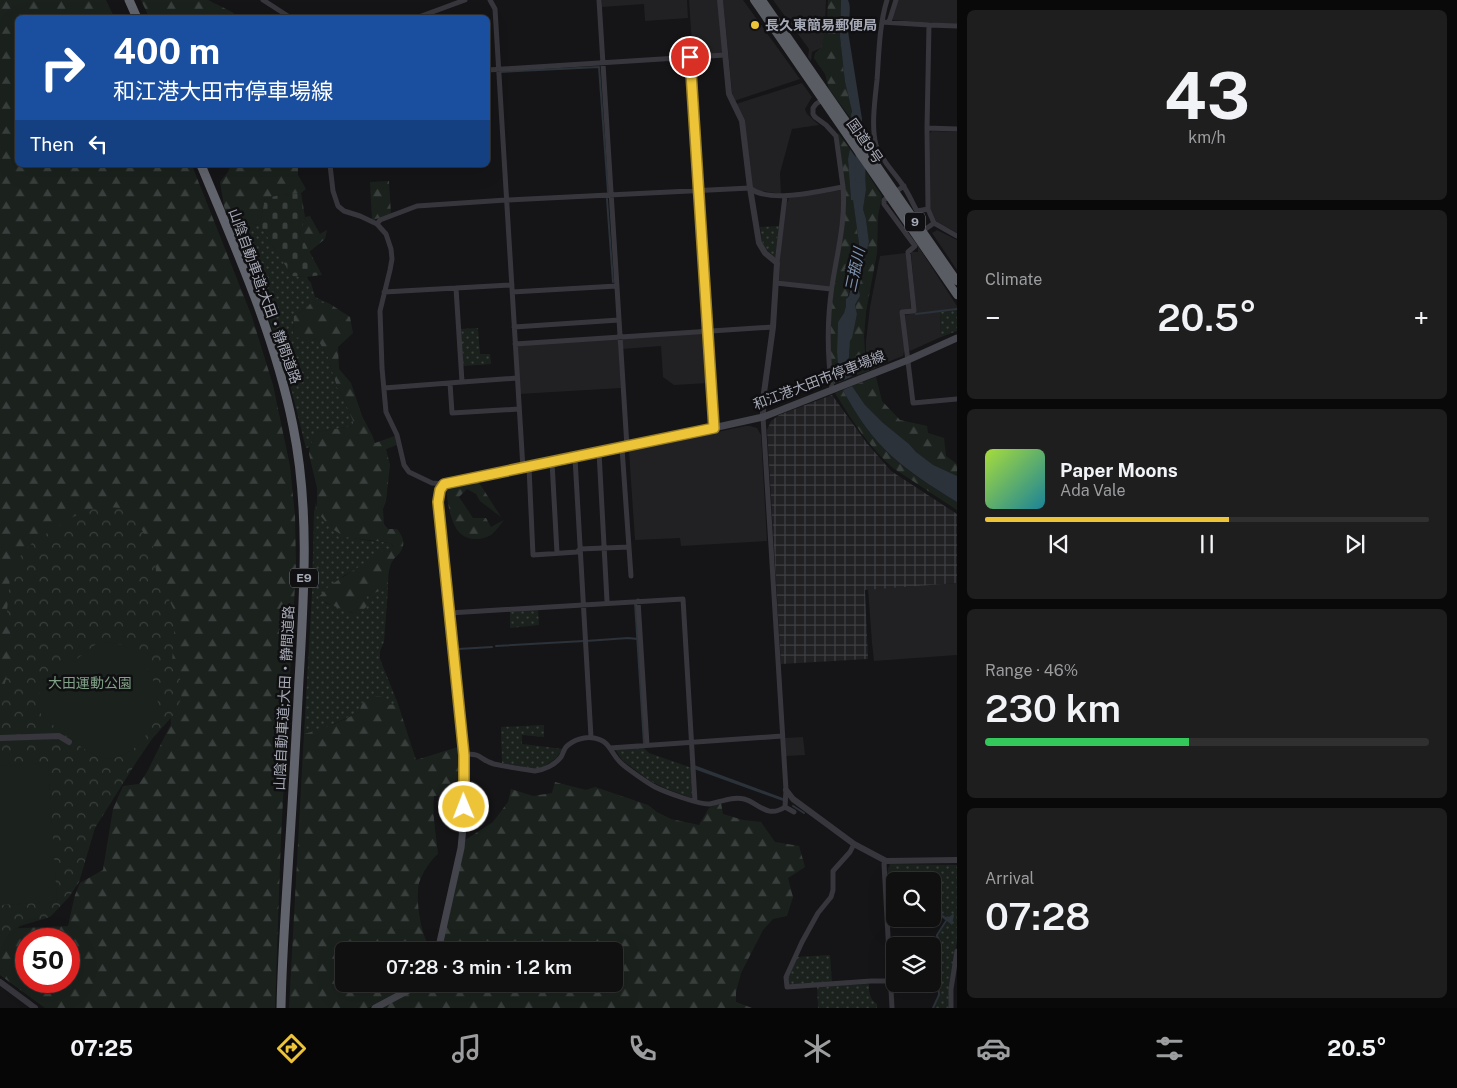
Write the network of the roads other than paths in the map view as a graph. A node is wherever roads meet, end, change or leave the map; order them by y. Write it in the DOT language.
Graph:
graph roads {
  1 [pos="129,0"];
  2 [pos="263,0"];
  3 [pos="465,0"];
  4 [pos="490,0"];
  5 [pos="599,0"];
  6 [pos="720,0"];
  7 [pos="754,0"];
  8 [pos="762,0"];
  9 [pos="887,0"];
  10 [pos="896,0"];
  11 [pos="136,15"];
  12 [pos="286,15"];
  13 [pos="424,15"];
  14 [pos="886,22"];
  15 [pos="929,25"];
  16 [pos="957,26"];
  17 [pos="725,55"];
  18 [pos="690,57"];
  19 [pos="603,63"];
  20 [pos="498,69"];
  21 [pos="490,70"];
  22 [pos="814,83"];
  23 [pos="826,100"];
  24 [pos="927,128"];
  25 [pos="957,130"];
  26 [pos="202,167"];
  27 [pos="330,167"];
  28 [pos="904,186"];
  29 [pos="843,187"];
  30 [pos="750,188"];
  31 [pos="699,189"];
  32 [pos="892,194"];
  33 [pos="612,195"];
  34 [pos="785,196"];
  35 [pos="506,200"];
  36 [pos="928,209"];
  37 [pos="934,223"];
  38 [pos="376,224"];
  39 [pos="919,234"];
  40 [pos="957,236"];
  41 [pos="776,263"];
  42 [pos="957,281"];
  43 [pos="776,283"];
  44 [pos="512,285"];
  45 [pos="617,286"];
  46 [pos="456,288"];
  47 [pos="831,289"];
  48 [pos="384,292"];
  49 [pos="512,292"];
  50 [pos="957,295"];
  51 [pos="619,320"];
  52 [pos="514,327"];
  53 [pos="774,328"];
  54 [pos="708,332"];
  55 [pos="620,337"];
  56 [pos="957,338"];
  57 [pos="515,344"];
  58 [pos="908,360"];
  59 [pos="517,378"];
  60 [pos="462,382"];
  61 [pos="450,383"];
  62 [pos="384,388"];
  63 [pos="834,388"];
  64 [pos="957,399"];
  65 [pos="519,409"];
  66 [pos="763,417"];
  67 [pos="714,428"];
  68 [pos="625,448"];
  69 [pos="599,452"];
  70 [pos="575,458"];
  71 [pos="552,462"];
  72 [pos="526,468"];
  73 [pos="444,484"];
  74 [pos="629,546"];
  75 [pos="605,547"];
  76 [pos="580,549"];
  77 [pos="557,553"];
  78 [pos="631,576"];
  79 [pos="607,601"];
  80 [pos="638,601"];
  81 [pos="583,605"];
  82 [pos="449,613"];
  83 [pos="782,736"];
  84 [pos="591,737"];
  85 [pos="0,738"];
  86 [pos="69,742"];
  87 [pos="691,743"];
  88 [pos="647,745"];
  89 [pos="610,748"];
  90 [pos="464,755"];
  91 [pos="786,790"];
  92 [pos="695,801"];
  93 [pos="786,807"];
  94 [pos="794,812"];
  95 [pos="852,847"];
  96 [pos="957,860"];
  97 [pos="886,861"];
  98 [pos="890,937"];
  99 [pos="440,942"];
  100 [pos="957,950"];
  101 [pos="886,981"];
  102 [pos="0,982"];
  103 [pos="405,992"];
  104 [pos="893,992"];
  105 [pos="34,1008"];
  106 [pos="281,1008"];
  107 [pos="375,1008"];
  108 [pos="892,1008"];
  109 [pos="951,1008"];
  1 -- 11 [label="highway"];
  2 -- 12 [label="street"];
  3 -- 13 [label="street"];
  4 -- 20 [label="street"];
  5 -- 19 [label="street"];
  6 -- 17 [label="street"];
  7 -- 22 [label="highway, 国道9号 / 9"];
  8 -- 22 [label="highway, 国道9号 / 9"];
  9 -- 14 [label="street"];
  10 -- 14 [label="street"];
  14 -- 15 [label="street"];
  14 -- 28 [label="street"];
  15 -- 16 [label="street"];
  15 -- 24 [label="street"];
  17 -- 18 [label="street"];
  17 -- 30 [label="street"];
  18 -- 19 [label="street"];
  18 -- 31 [label="street"];
  19 -- 20 [label="street"];
  19 -- 33 [label="street"];
  20 -- 21 [label="street"];
  20 -- 35 [label="street"];
  22 -- 23 [label="highway, 国道9号 / 9"];
  23 -- 29 [label="street"];
  23 -- 32 [label="highway, 国道9号 / 9"];
  23 -- 32 [label="highway, 国道9号 / 9"];
  24 -- 25 [label="street"];
  24 -- 36 [label="street"];
  26 -- 106 [label="highway, 山陰自動車道;大田・静間道路 / E9"];
  27 -- 38 [label="street"];
  28 -- 32 [label="street"];
  28 -- 36 [label="street"];
  29 -- 34 [label="street"];
  29 -- 47 [label="street"];
  30 -- 31 [label="street"];
  30 -- 34 [label="street"];
  30 -- 41 [label="street"];
  31 -- 33 [label="street"];
  31 -- 54 [label="street"];
  32 -- 39 [label="highway, 国道9号 / 9"];
  32 -- 58 [label="street"];
  33 -- 35 [label="street"];
  33 -- 45 [label="street"];
  34 -- 41 [label="street"];
  35 -- 38 [label="street"];
  35 -- 44 [label="street"];
  36 -- 37 [label="street"];
  37 -- 39 [label="street"];
  37 -- 40 [label="street"];
  38 -- 48 [label="street"];
  39 -- 42 [label="highway, 国道9号 / 9"];
  39 -- 50 [label="highway, 国道9号 / 9"];
  41 -- 43 [label="street"];
  43 -- 47 [label="street"];
  43 -- 53 [label="street"];
  44 -- 46 [label="street"];
  44 -- 49 [label="street"];
  45 -- 49 [label="street"];
  45 -- 51 [label="street"];
  46 -- 48 [label="street"];
  46 -- 60 [label="street"];
  47 -- 63 [label="street"];
  48 -- 62 [label="street"];
  49 -- 52 [label="street"];
  51 -- 52 [label="street"];
  51 -- 55 [label="street"];
  52 -- 57 [label="street"];
  53 -- 54 [label="street"];
  53 -- 66 [label="street"];
  54 -- 55 [label="street"];
  54 -- 67 [label="street"];
  55 -- 57 [label="street"];
  55 -- 68 [label="street"];
  56 -- 58 [label="main road, 和江港大田市停車場線"];
  57 -- 59 [label="street"];
  58 -- 63 [label="main road, 和江港大田市停車場線"];
  58 -- 64 [label="street"];
  59 -- 60 [label="street"];
  59 -- 65 [label="street"];
  60 -- 61 [label="street"];
  61 -- 62 [label="street"];
  61 -- 65 [label="street"];
  62 -- 73 [label="street"];
  63 -- 66 [label="main road, 和江港大田市停車場線"];
  65 -- 72 [label="street"];
  66 -- 67 [label="main road, 和江港大田市停車場線"];
  66 -- 83 [label="street"];
  67 -- 68 [label="main road, 和江港大田市停車場線"];
  68 -- 69 [label="main road, 和江港大田市停車場線"];
  68 -- 74 [label="street"];
  69 -- 70 [label="main road, 和江港大田市停車場線"];
  69 -- 75 [label="street"];
  70 -- 71 [label="main road, 和江港大田市停車場線"];
  70 -- 76 [label="street"];
  71 -- 72 [label="main road, 和江港大田市停車場線"];
  71 -- 77 [label="street"];
  72 -- 73 [label="main road, 和江港大田市停車場線"];
  72 -- 77 [label="street"];
  73 -- 82 [label="main road"];
  74 -- 75 [label="street"];
  74 -- 78 [label="street"];
  75 -- 76 [label="street"];
  75 -- 79 [label="street"];
  76 -- 77 [label="street"];
  76 -- 81 [label="street"];
  80 -- 81 [label="street"];
  80 -- 87 [label="street"];
  80 -- 88 [label="street"];
  81 -- 82 [label="street"];
  81 -- 84 [label="street"];
  82 -- 90 [label="main road"];
  83 -- 87 [label="street"];
  83 -- 91 [label="street"];
  84 -- 89 [label="street"];
  84 -- 90 [label="street"];
  85 -- 86 [label="street"];
  87 -- 88 [label="street"];
  87 -- 92 [label="street"];
  88 -- 89 [label="street"];
  89 -- 92 [label="street"];
  90 -- 99 [label="main road"];
  91 -- 93 [label="street"];
  91 -- 95 [label="street"];
  92 -- 93 [label="street"];
  93 -- 94 [label="street"];
  95 -- 97 [label="street"];
  95 -- 101 [label="street"];
  96 -- 97 [label="street"];
  97 -- 98 [label="street"];
  100 -- 109 [label="street"];
  102 -- 105 [label="street"];
  103 -- 107 [label="main road"];
  104 -- 108 [label="street"];
}
